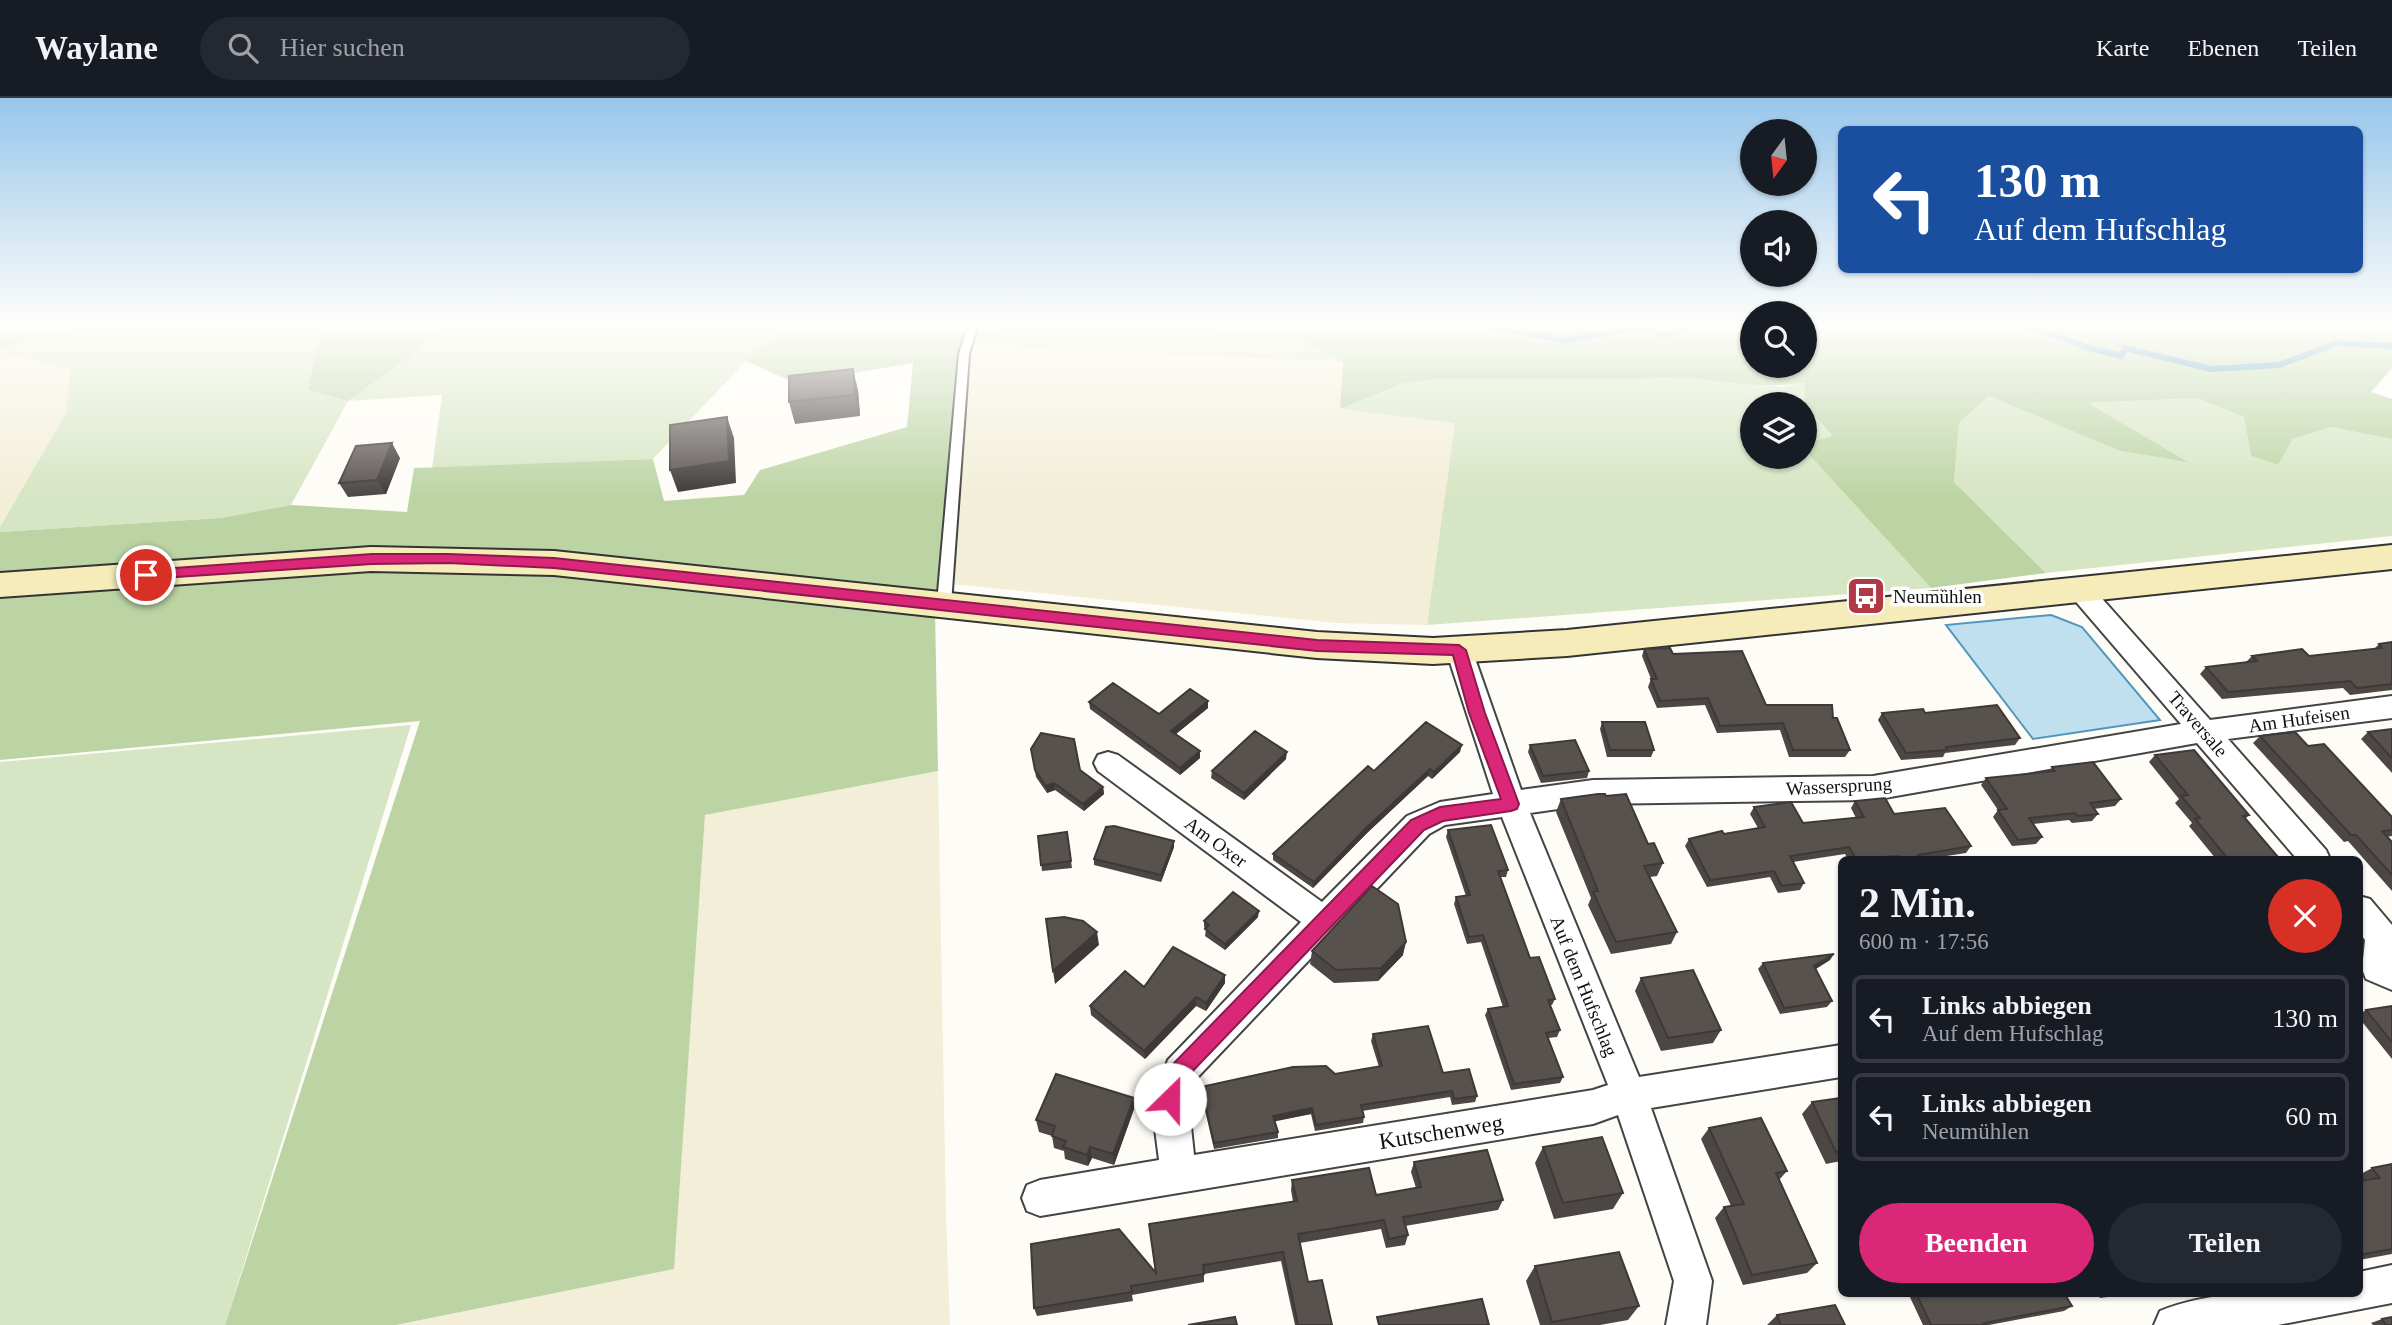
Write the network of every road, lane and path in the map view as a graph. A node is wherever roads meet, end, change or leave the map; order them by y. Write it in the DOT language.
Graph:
graph roads {
  1 [pos="962,382"];
  2 [pos="2392,557"];
  3 [pos="0,585"];
  4 [pos="2080,590"];
  5 [pos="944,604"];
  6 [pos="1459,650"];
  7 [pos="2392,707"];
  8 [pos="2205,732"];
  9 [pos="1108,763"];
  10 [pos="1511,804"];
  11 [pos="2312,856"];
  12 [pos="2363,918"];
  13 [pos="1324,921"];
  14 [pos="2381,958"];
  15 [pos="1838,1060"];
  16 [pos="1629,1095"];
  17 [pos="1179,1174"];
  18 [pos="1040,1198"];
  19 [pos="2392,1284"];
  20 [pos="2363,1290"];
  21 [pos="2324,1297"];
  22 [pos="1686,1325"];
  23 [pos="2174,1325"];
  1 -- 5 [label="lane"];
  2 -- 4 [label="street"];
  3 -- 5 [label="street"];
  4 -- 6 [label="street"];
  4 -- 8 [label="street, Traversale"];
  5 -- 6 [label="street"];
  6 -- 10 [label="street, Auf dem Hufschlag"];
  7 -- 8 [label="street, Am Hufeisen"];
  8 -- 10 [label="street, Wassersprung"];
  8 -- 11 [label="street, Traversale"];
  9 -- 13 [label="street, Am Oxer"];
  10 -- 13 [label="street, Wassersprung"];
  10 -- 16 [label="street, Auf dem Hufschlag"];
  12 -- 14 [label="street"];
  13 -- 17 [label="street, Wassersprung"];
  15 -- 16 [label="street, Kutschenweg"];
  16 -- 17 [label="street, Kutschenweg"];
  16 -- 22 [label="street, Auf dem Hufschlag"];
  17 -- 18 [label="street, Kutschenweg"];
  19 -- 20 [label="street"];
  21 -- 23 [label="street"];
}
